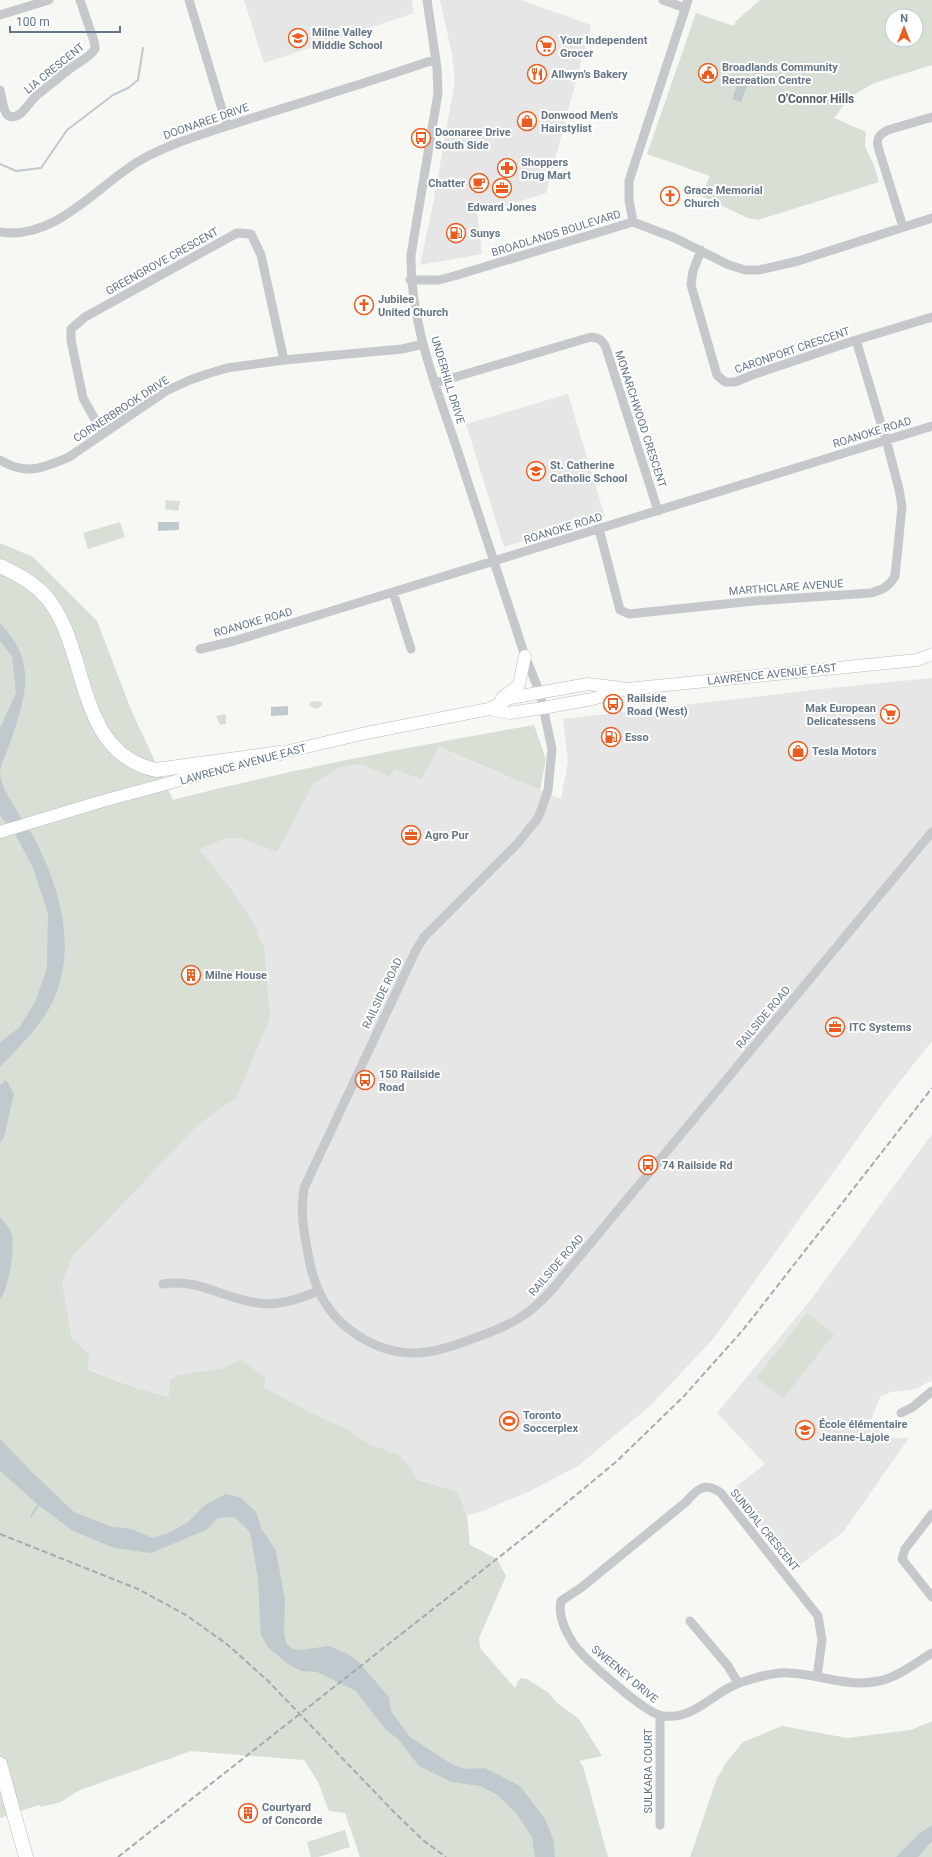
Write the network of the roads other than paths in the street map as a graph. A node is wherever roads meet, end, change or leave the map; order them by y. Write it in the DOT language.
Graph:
graph roads {
  1 [pos="49,0"];
  2 [pos="80,0"];
  3 [pos="190,0"];
  4 [pos="427,0"];
  5 [pos="663,0"];
  6 [pos="686,4"];
  7 [pos="0,15"];
  8 [pos="436,59"];
  9 [pos="0,90"];
  10 [pos="932,117"];
  11 [pos="227,126"];
  12 [pos="932,218"];
  13 [pos="633,222"];
  14 [pos="903,227"];
  15 [pos="0,232"];
  16 [pos="700,250"];
  17 [pos="410,280"];
  18 [pos="932,317"];
  19 [pos="856,340"];
  20 [pos="423,344"];
  21 [pos="284,360"];
  22 [pos="435,383"];
  23 [pos="932,426"];
  24 [pos="103,434"];
  25 [pos="885,440"];
  26 [pos="0,460"];
  27 [pos="658,511"];
  28 [pos="599,529"];
  29 [pos="494,561"];
  30 [pos="0,566"];
  31 [pos="393,592"];
  32 [pos="200,648"];
  33 [pos="411,649"];
  34 [pos="932,654"];
  35 [pos="525,656"];
  36 [pos="917,660"];
  37 [pos="932,663"];
  38 [pos="627,689"];
  39 [pos="540,693"];
  40 [pos="543,708"];
  41 [pos="489,709"];
  42 [pos="280,753"];
  43 [pos="0,832"];
  44 [pos="932,832"];
  45 [pos="163,1284"];
  46 [pos="318,1291"];
  47 [pos="932,1391"];
  48 [pos="900,1413"];
  49 [pos="932,1514"];
  50 [pos="932,1597"];
  51 [pos="561,1601"];
  52 [pos="690,1621"];
  53 [pos="932,1653"];
  54 [pos="818,1677"];
  55 [pos="738,1682"];
  56 [pos="660,1716"];
  57 [pos="0,1764"];
  58 [pos="660,1825"];
  59 [pos="26,1857"];
  1 -- 7 [label="street"];
  2 -- 9 [label="street, LIA CRESCENT"];
  3 -- 11 [label="street"];
  4 -- 8 [label="street, UNDERHILL DRIVE"];
  5 -- 6 [label="street"];
  6 -- 13 [label="street"];
  8 -- 11 [label="street, DOONAREE DRIVE"];
  8 -- 17 [label="street, UNDERHILL DRIVE"];
  10 -- 14 [label="street"];
  11 -- 15 [label="street, DOONAREE DRIVE"];
  12 -- 14 [label="street, BROADLANDS BOULEVARD"];
  13 -- 16 [label="street, BROADLANDS BOULEVARD"];
  13 -- 17 [label="street, BROADLANDS BOULEVARD"];
  14 -- 16 [label="street, BROADLANDS BOULEVARD"];
  16 -- 19 [label="street, CARONPORT CRESCENT"];
  17 -- 20 [label="street, UNDERHILL DRIVE"];
  18 -- 19 [label="street, CARONPORT CRESCENT"];
  19 -- 25 [label="street"];
  20 -- 21 [label="street, CORNERBROOK DRIVE"];
  20 -- 22 [label="street, UNDERHILL DRIVE"];
  21 -- 24 [label="street, CORNERBROOK DRIVE"];
  21 -- 24 [label="street, GREENGROVE CRESCENT"];
  22 -- 27 [label="street, MONARCHWOOD CRESCENT"];
  22 -- 29 [label="street, UNDERHILL DRIVE"];
  23 -- 25 [label="street, ROANOKE ROAD"];
  24 -- 26 [label="street, CORNERBROOK DRIVE"];
  25 -- 27 [label="street, ROANOKE ROAD"];
  25 -- 28 [label="street, MARTHCLARE AVENUE"];
  27 -- 28 [label="street, ROANOKE ROAD"];
  28 -- 29 [label="street, ROANOKE ROAD"];
  29 -- 31 [label="street, ROANOKE ROAD"];
  29 -- 35 [label="street, UNDERHILL DRIVE"];
  30 -- 42 [label="highway"];
  31 -- 32 [label="street, ROANOKE ROAD"];
  31 -- 33 [label="street"];
  34 -- 36 [label="main road, LAWRENCE AVENUE EAST"];
  35 -- 39 [label="street, UNDERHILL DRIVE"];
  35 -- 41 [label="main road"];
  36 -- 37 [label="main road, LAWRENCE AVENUE EAST"];
  36 -- 38 [label="main road, LAWRENCE AVENUE EAST"];
  38 -- 39 [label="main road, LAWRENCE AVENUE EAST"];
  38 -- 40 [label="main road, LAWRENCE AVENUE EAST"];
  39 -- 40 [label="street, UNDERHILL DRIVE"];
  39 -- 41 [label="main road, LAWRENCE AVENUE EAST"];
  40 -- 41 [label="main road, LAWRENCE AVENUE EAST"];
  40 -- 46 [label="street, RAILSIDE ROAD"];
  41 -- 42 [label="main road, LAWRENCE AVENUE EAST"];
  42 -- 43 [label="main road, LAWRENCE AVENUE EAST"];
  44 -- 46 [label="street, RAILSIDE ROAD"];
  45 -- 46 [label="street"];
  47 -- 48 [label="street"];
  49 -- 50 [label="street"];
  51 -- 54 [label="street, SUNDIAL CRESCENT"];
  51 -- 56 [label="street, SWEENEY DRIVE"];
  52 -- 55 [label="street"];
  53 -- 54 [label="street, SWEENEY DRIVE"];
  54 -- 55 [label="street, SWEENEY DRIVE"];
  55 -- 56 [label="street, SWEENEY DRIVE"];
  56 -- 58 [label="street, SULKARA COURT"];
  57 -- 59 [label="highway"];
}
